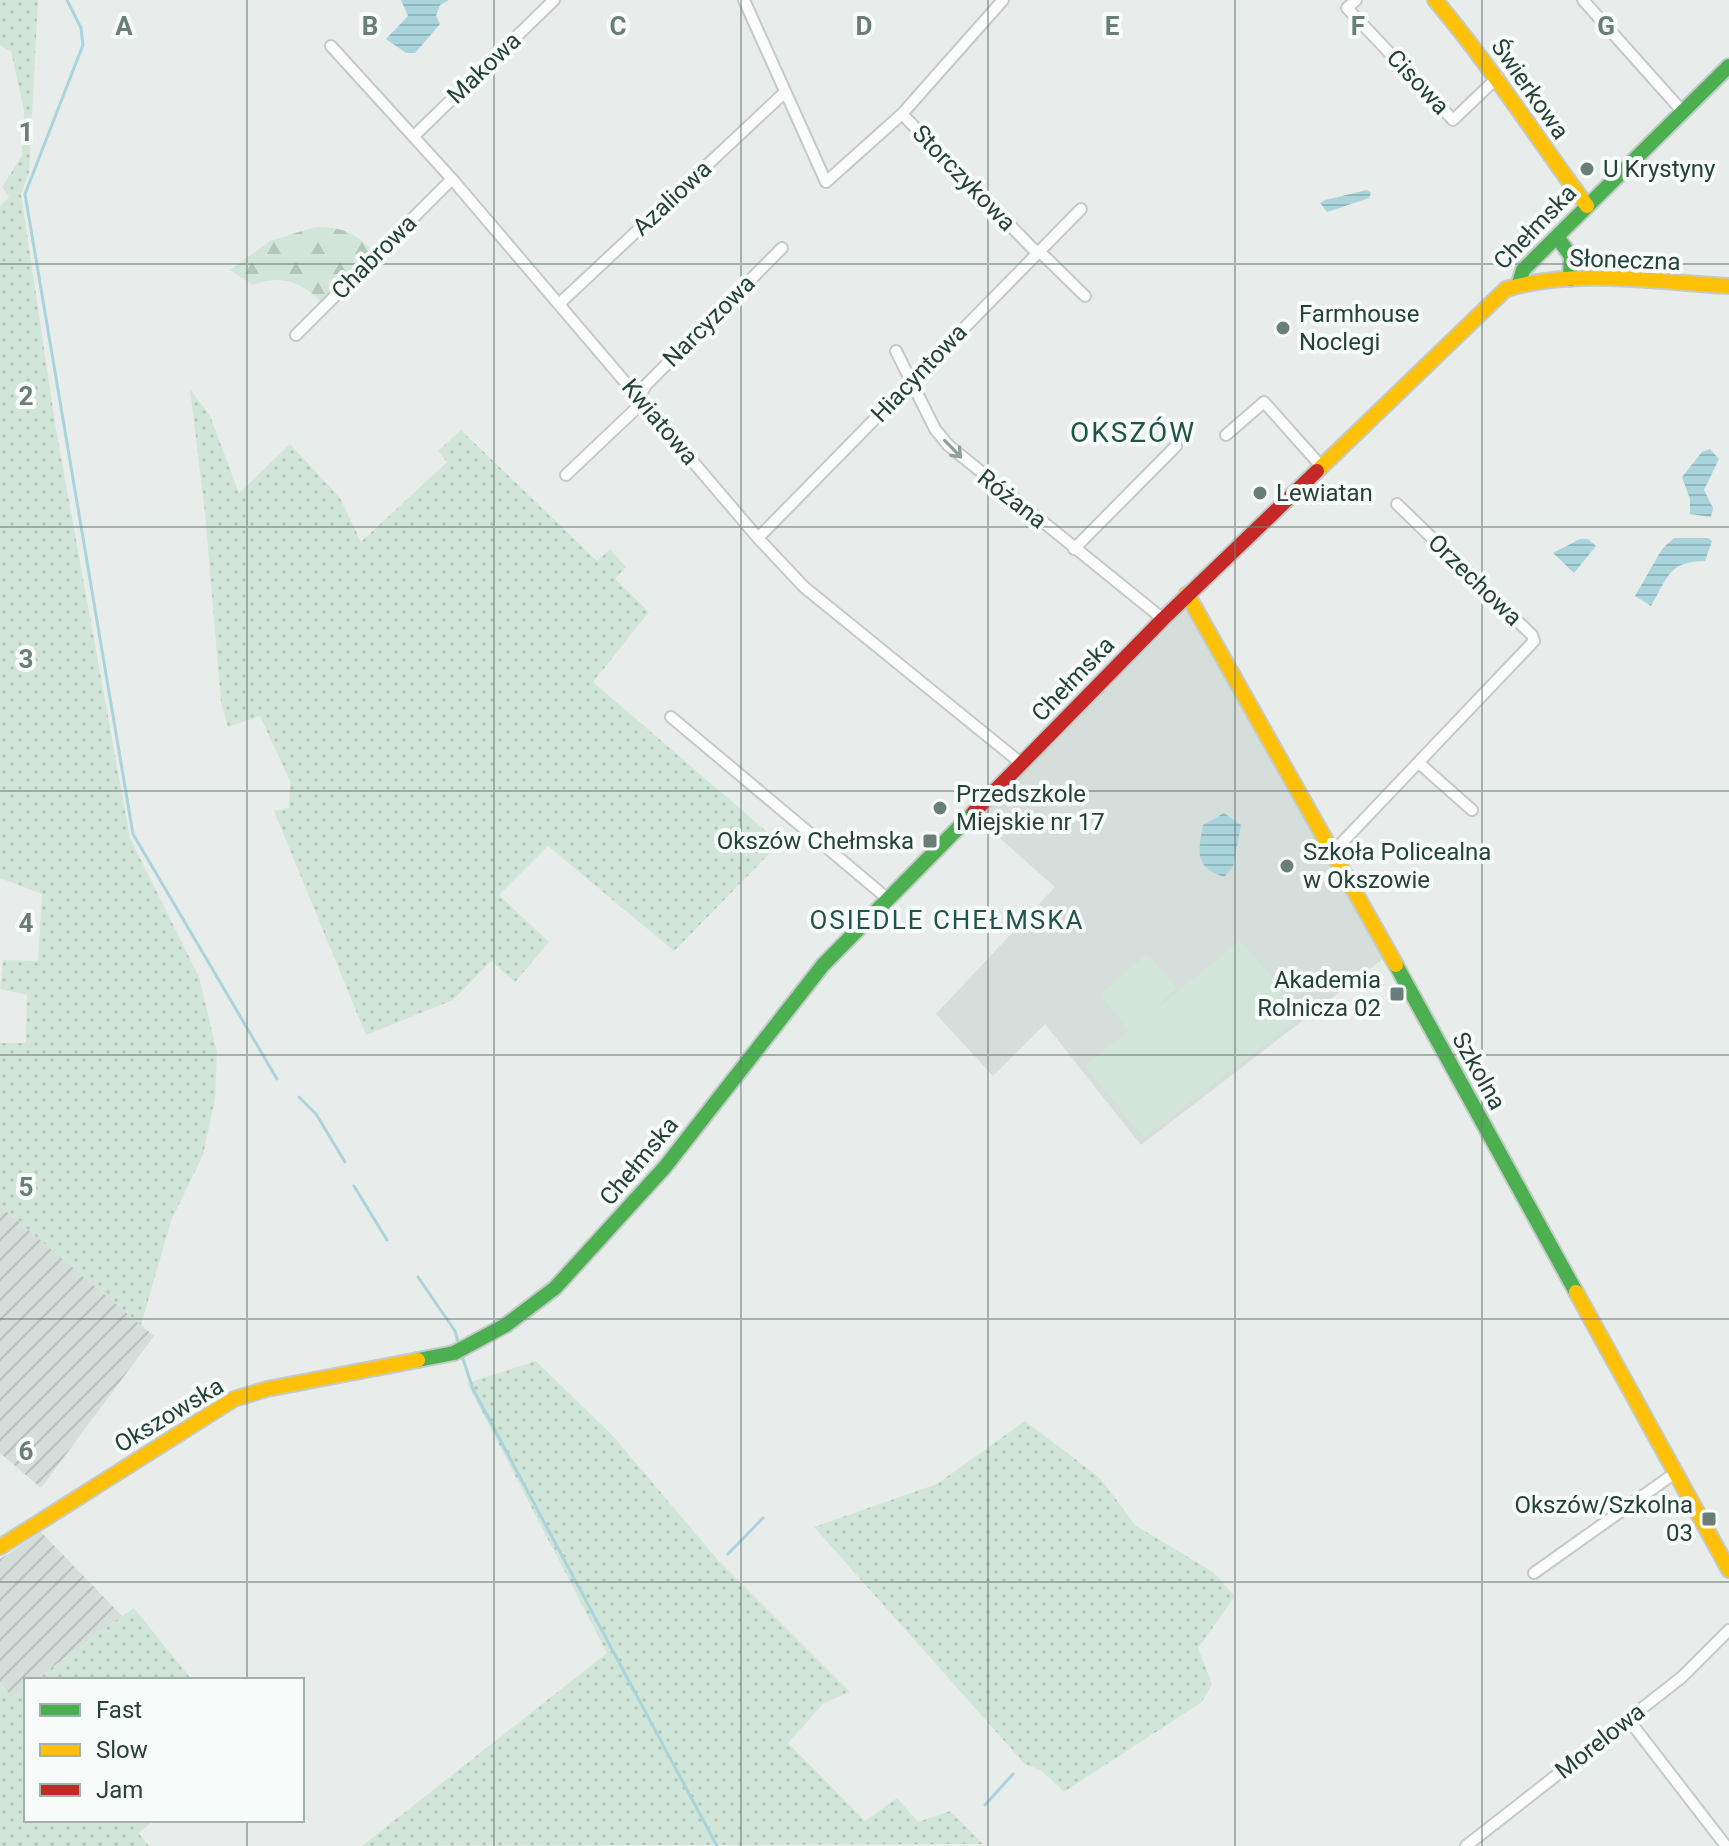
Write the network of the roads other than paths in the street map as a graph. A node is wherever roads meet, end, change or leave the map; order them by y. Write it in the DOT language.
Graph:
graph roads {
  1 [pos="554,0"];
  2 [pos="744,0"];
  3 [pos="1003,0"];
  4 [pos="1356,0"];
  5 [pos="1435,0"];
  6 [pos="1583,0"];
  7 [pos="331,46"];
  8 [pos="1729,66"];
  9 [pos="1498,77"];
  10 [pos="784,93"];
  11 [pos="1683,112"];
  12 [pos="902,114"];
  13 [pos="414,136"];
  14 [pos="452,179"];
  15 [pos="1587,206"];
  16 [pos="1081,209"];
  17 [pos="1557,237"];
  18 [pos="782,248"];
  19 [pos="1038,251"];
  20 [pos="1570,279"];
  21 [pos="1519,283"];
  22 [pos="1729,286"];
  23 [pos="1085,296"];
  24 [pos="559,304"];
  25 [pos="296,335"];
  26 [pos="896,351"];
  27 [pos="911,384"];
  28 [pos="641,400"];
  29 [pos="1226,435"];
  30 [pos="1176,446"];
  31 [pos="1321,466"];
  32 [pos="566,475"];
  33 [pos="1397,504"];
  34 [pos="758,538"];
  35 [pos="1074,549"];
  36 [pos="1187,594"];
  37 [pos="1163,619"];
  38 [pos="671,717"];
  39 [pos="1022,764"];
  40 [pos="1420,764"];
  41 [pos="1472,810"];
  42 [pos="1334,851"];
  43 [pos="888,899"];
  44 [pos="472,1345"];
  45 [pos="1675,1473"];
  46 [pos="0,1547"];
  47 [pos="1729,1570"];
  48 [pos="1534,1573"];
  49 [pos="1729,1630"];
  50 [pos="1628,1719"];
  51 [pos="1466,1846"];
  52 [pos="1726,1846"];
  1 -- 13 [label="street, Makowa"];
  2 -- 10 [label="street, Storczykowa"];
  3 -- 12 [label="street"];
  4 -- 9 [label="street, Cisowa"];
  5 -- 9 [label="main road, Świerkowa"];
  6 -- 11 [label="street"];
  7 -- 13 [label="street, Kwiatowa"];
  8 -- 11 [label="main road, Chełmska"];
  9 -- 15 [label="main road, Świerkowa"];
  10 -- 12 [label="street, Storczykowa"];
  10 -- 24 [label="street, Azaliowa"];
  11 -- 15 [label="main road, Chełmska"];
  12 -- 19 [label="street, Storczykowa"];
  13 -- 14 [label="street, Kwiatowa"];
  14 -- 24 [label="street, Kwiatowa"];
  14 -- 25 [label="street, Chabrowa"];
  15 -- 17 [label="main road, Chełmska"];
  16 -- 19 [label="street, Hiacyntowa"];
  17 -- 20 [label="main road"];
  17 -- 21 [label="main road, Chełmska"];
  18 -- 28 [label="street, Narcyzowa"];
  19 -- 23 [label="street, Storczykowa"];
  19 -- 27 [label="street, Hiacyntowa"];
  20 -- 21 [label="main road, Słoneczna"];
  20 -- 22 [label="main road, Słoneczna"];
  21 -- 31 [label="main road, Chełmska"];
  24 -- 28 [label="street, Kwiatowa"];
  26 -- 27 [label="street, Różana"];
  27 -- 34 [label="street, Hiacyntowa"];
  27 -- 35 [label="street, Różana, one-way"];
  28 -- 32 [label="street, Narcyzowa"];
  28 -- 34 [label="street, Kwiatowa"];
  29 -- 31 [label="street"];
  30 -- 35 [label="street"];
  31 -- 36 [label="main road, Chełmska"];
  33 -- 40 [label="street, Orzechowa"];
  34 -- 39 [label="street, Kwiatowa"];
  35 -- 37 [label="street, Różana"];
  36 -- 37 [label="main road, Chełmska"];
  36 -- 42 [label="main road, Szkolna"];
  37 -- 39 [label="main road, Chełmska"];
  38 -- 43 [label="street"];
  39 -- 43 [label="main road, Chełmska"];
  40 -- 41 [label="street"];
  40 -- 42 [label="street, Orzechowa"];
  42 -- 45 [label="main road, Szkolna"];
  43 -- 44 [label="main road, Chełmska"];
  44 -- 46 [label="main road, Okszowska"];
  45 -- 47 [label="main road, Szkolna"];
  45 -- 48 [label="street"];
  49 -- 50 [label="street, Morelowa"];
  50 -- 51 [label="street, Morelowa"];
  50 -- 52 [label="street"];
}
